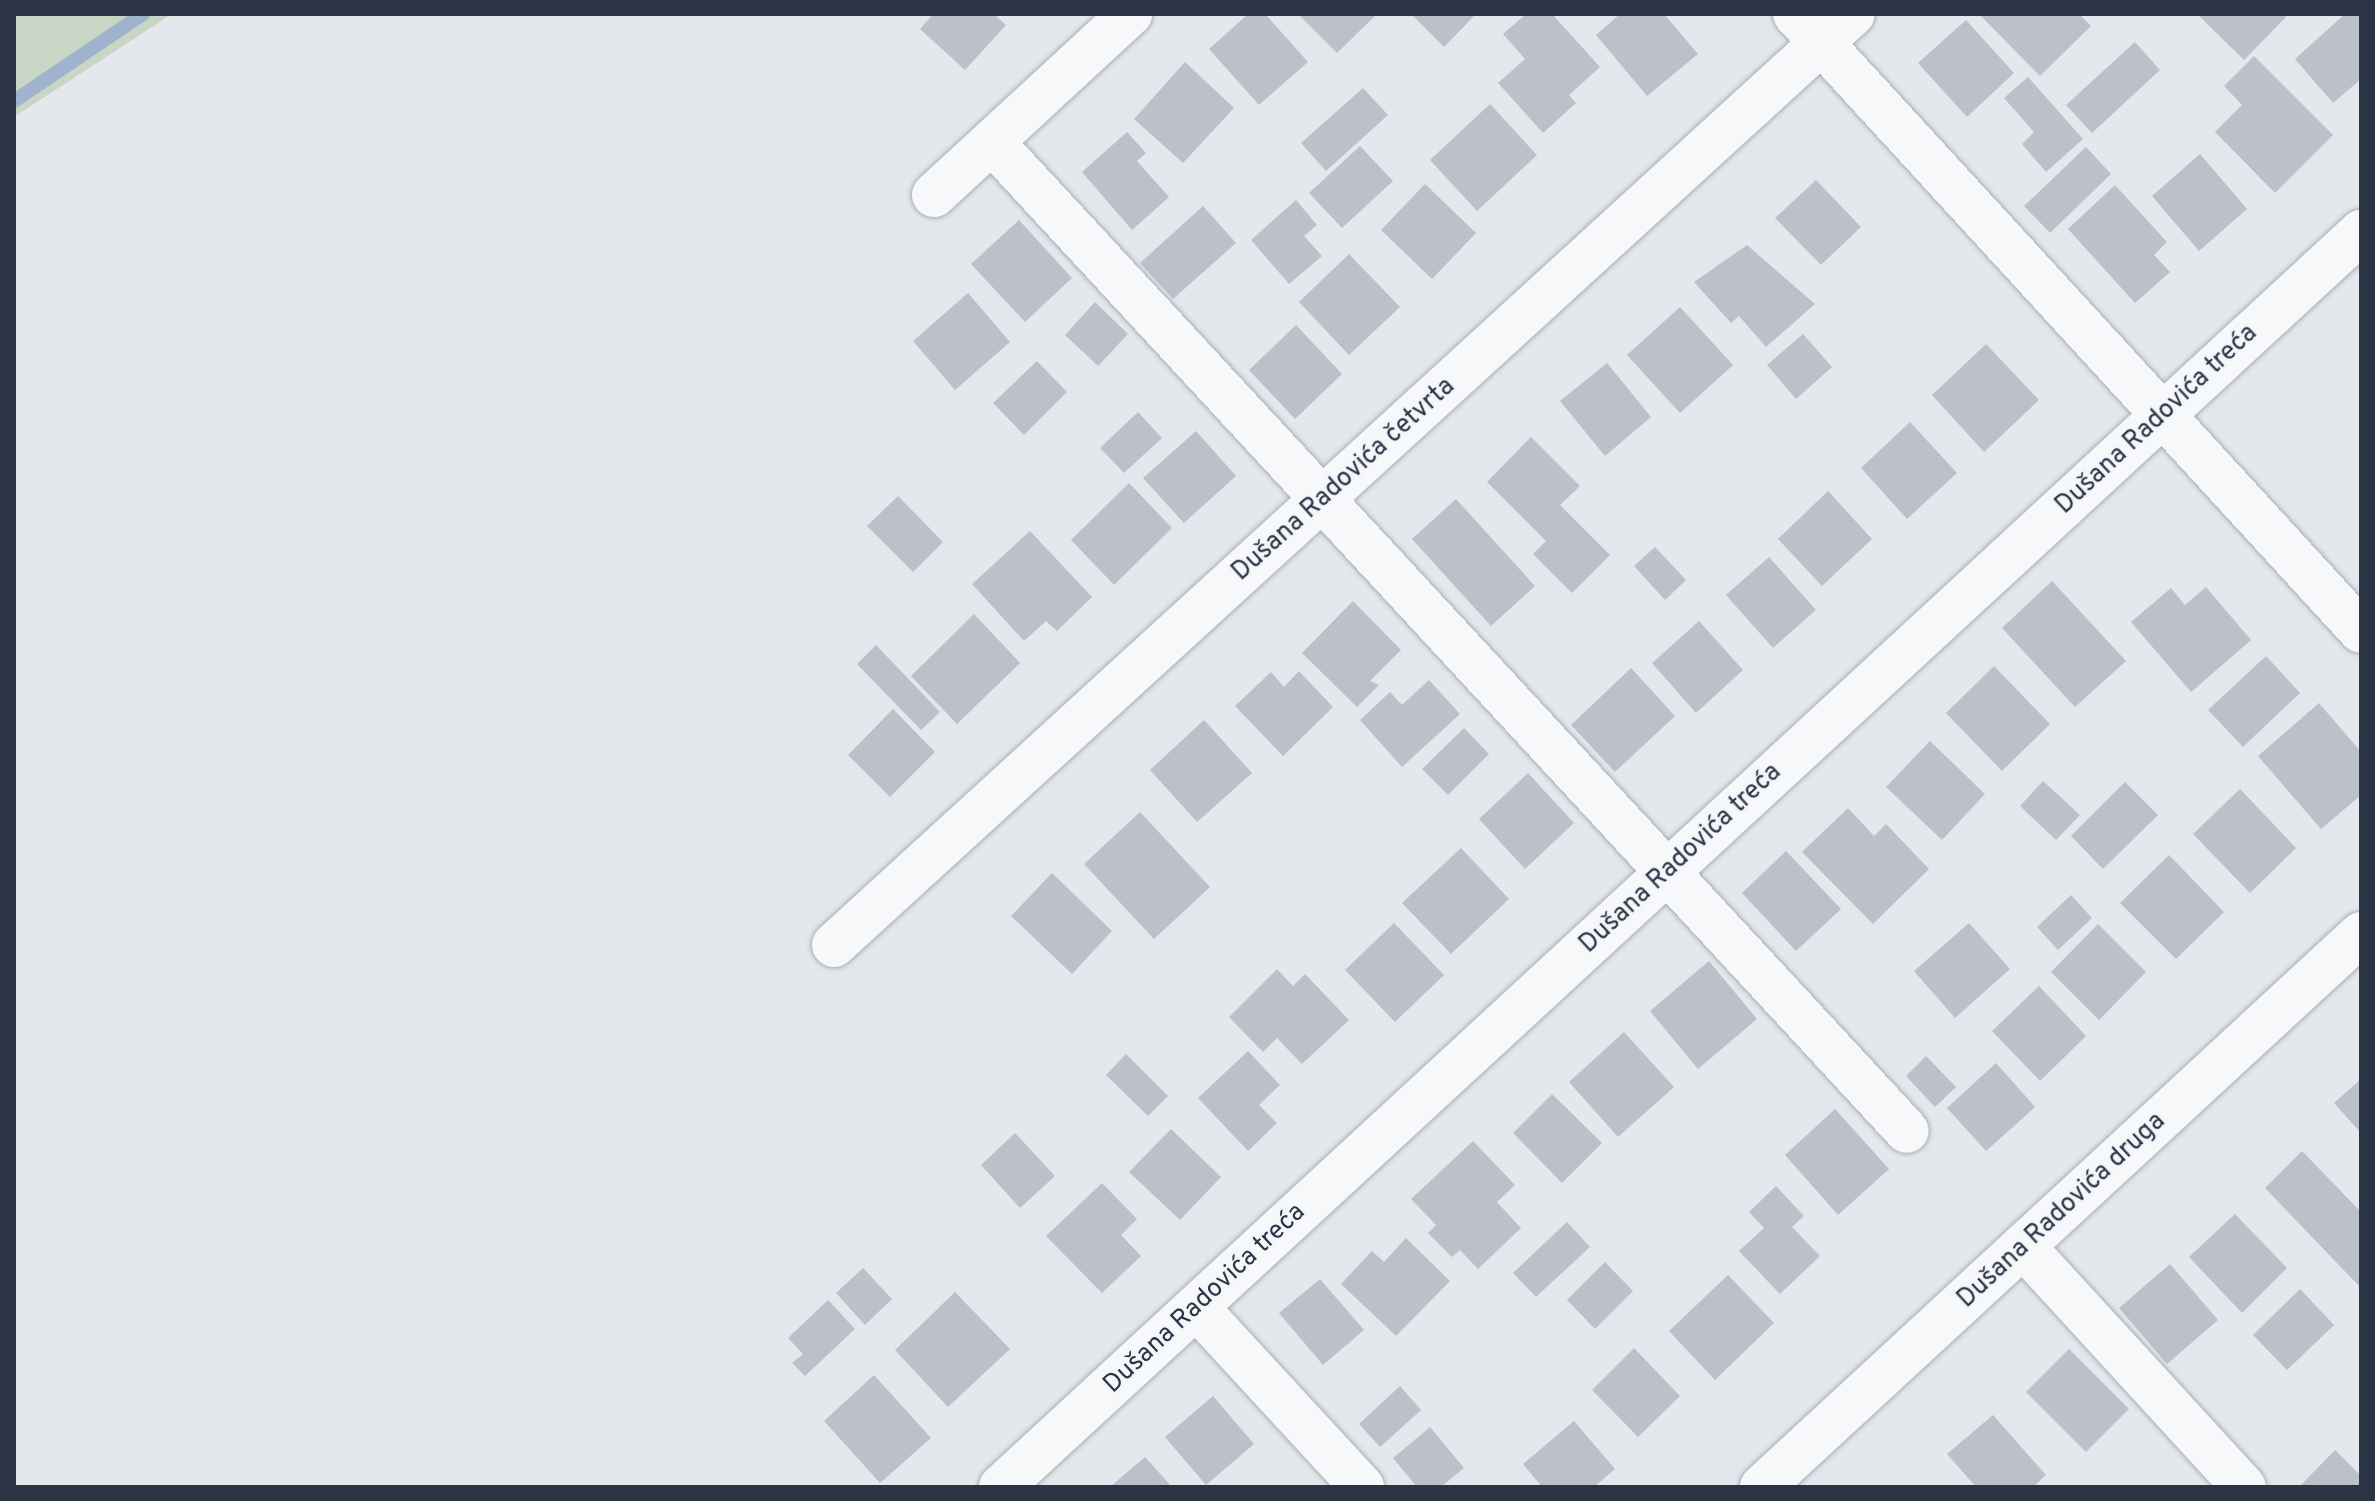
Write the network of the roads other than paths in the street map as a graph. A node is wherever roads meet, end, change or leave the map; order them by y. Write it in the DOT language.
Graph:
graph roads {
  1 [pos="1130,14"];
  2 [pos="1823,23"];
  3 [pos="992,142"];
  4 [pos="934,195"];
  5 [pos="2361,232"];
  6 [pos="2159,418"];
  7 [pos="1322,500"];
  8 [pos="2361,631"];
  9 [pos="1666,873"];
  10 [pos="2361,934"];
  11 [pos="834,945"];
  12 [pos="1907,1131"];
  13 [pos="2023,1246"];
  14 [pos="1196,1307"];
  15 [pos="1001,1487"];
  16 [pos="1362,1487"];
  17 [pos="1762,1487"];
  18 [pos="2244,1487"];
  1 -- 3 [label="street"];
  2 -- 6 [label="street"];
  2 -- 7 [label="street, Dušana Radovića četvrta"];
  3 -- 4 [label="street"];
  3 -- 7 [label="street"];
  5 -- 6 [label="street, Dušana Radovića treća"];
  6 -- 8 [label="street"];
  6 -- 9 [label="street, Dušana Radovića treća"];
  7 -- 9 [label="street"];
  7 -- 11 [label="street, Dušana Radovića četvrta"];
  9 -- 12 [label="street"];
  9 -- 14 [label="street, Dušana Radovića treća"];
  10 -- 13 [label="street, Dušana Radovića druga"];
  13 -- 17 [label="street, Dušana Radovića druga"];
  13 -- 18 [label="street"];
  14 -- 15 [label="street, Dušana Radovića treća"];
  14 -- 16 [label="street"];
}
